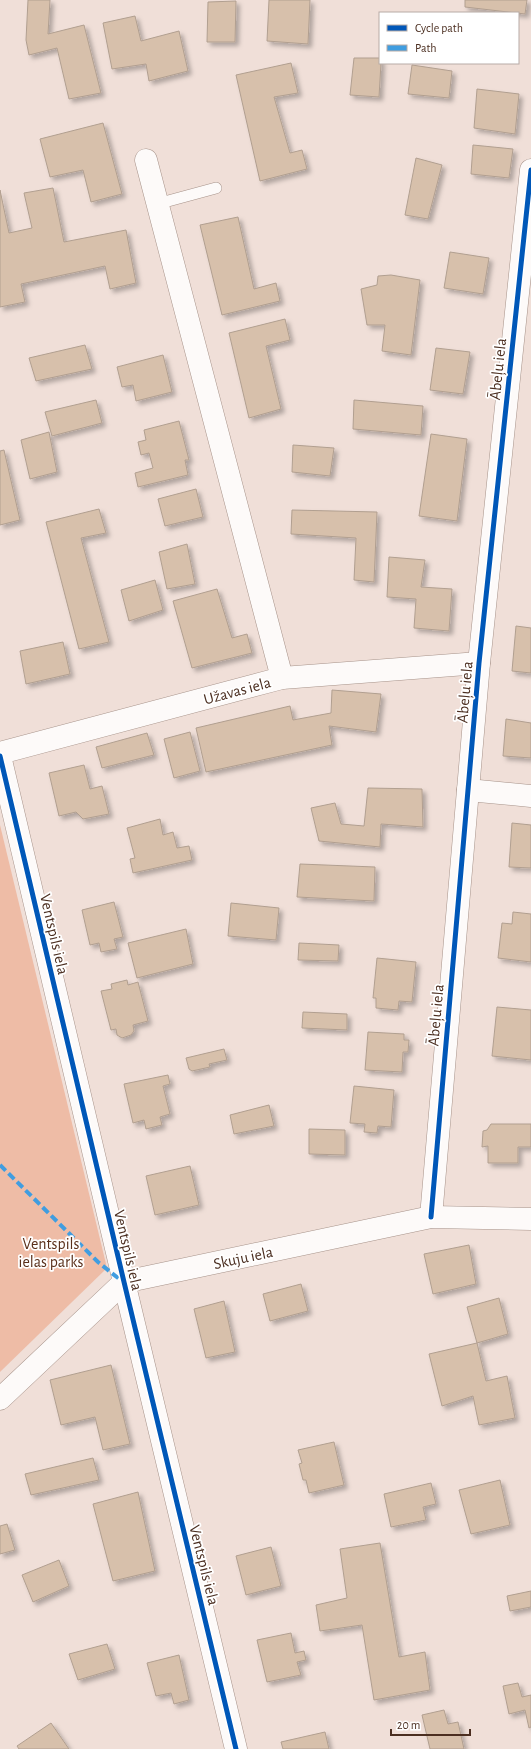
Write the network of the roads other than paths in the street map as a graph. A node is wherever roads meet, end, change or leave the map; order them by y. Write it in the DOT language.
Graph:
graph roads {
  1 [pos="146,160"];
  2 [pos="531,170"];
  3 [pos="216,188"];
  4 [pos="157,204"];
  5 [pos="480,664"];
  6 [pos="282,678"];
  7 [pos="0,754"];
  8 [pos="468,790"];
  9 [pos="531,796"];
  10 [pos="431,1217"];
  11 [pos="531,1218"];
  12 [pos="124,1282"];
  13 [pos="0,1400"];
  14 [pos="236,1749"];
  1 -- 4 [label="street"];
  2 -- 5 [label="street, Ābeļu iela"];
  3 -- 4 [label="lane"];
  4 -- 6 [label="street"];
  5 -- 6 [label="street, Užavas iela"];
  5 -- 8 [label="street, Ābeļu iela"];
  6 -- 7 [label="street, Užavas iela"];
  7 -- 12 [label="street, Ventspils iela"];
  8 -- 9 [label="street"];
  8 -- 10 [label="street, Ābeļu iela"];
  10 -- 11 [label="street, Skuju iela"];
  10 -- 12 [label="street, Skuju iela"];
  12 -- 13 [label="street"];
  12 -- 14 [label="street, Ventspils iela"];
}
